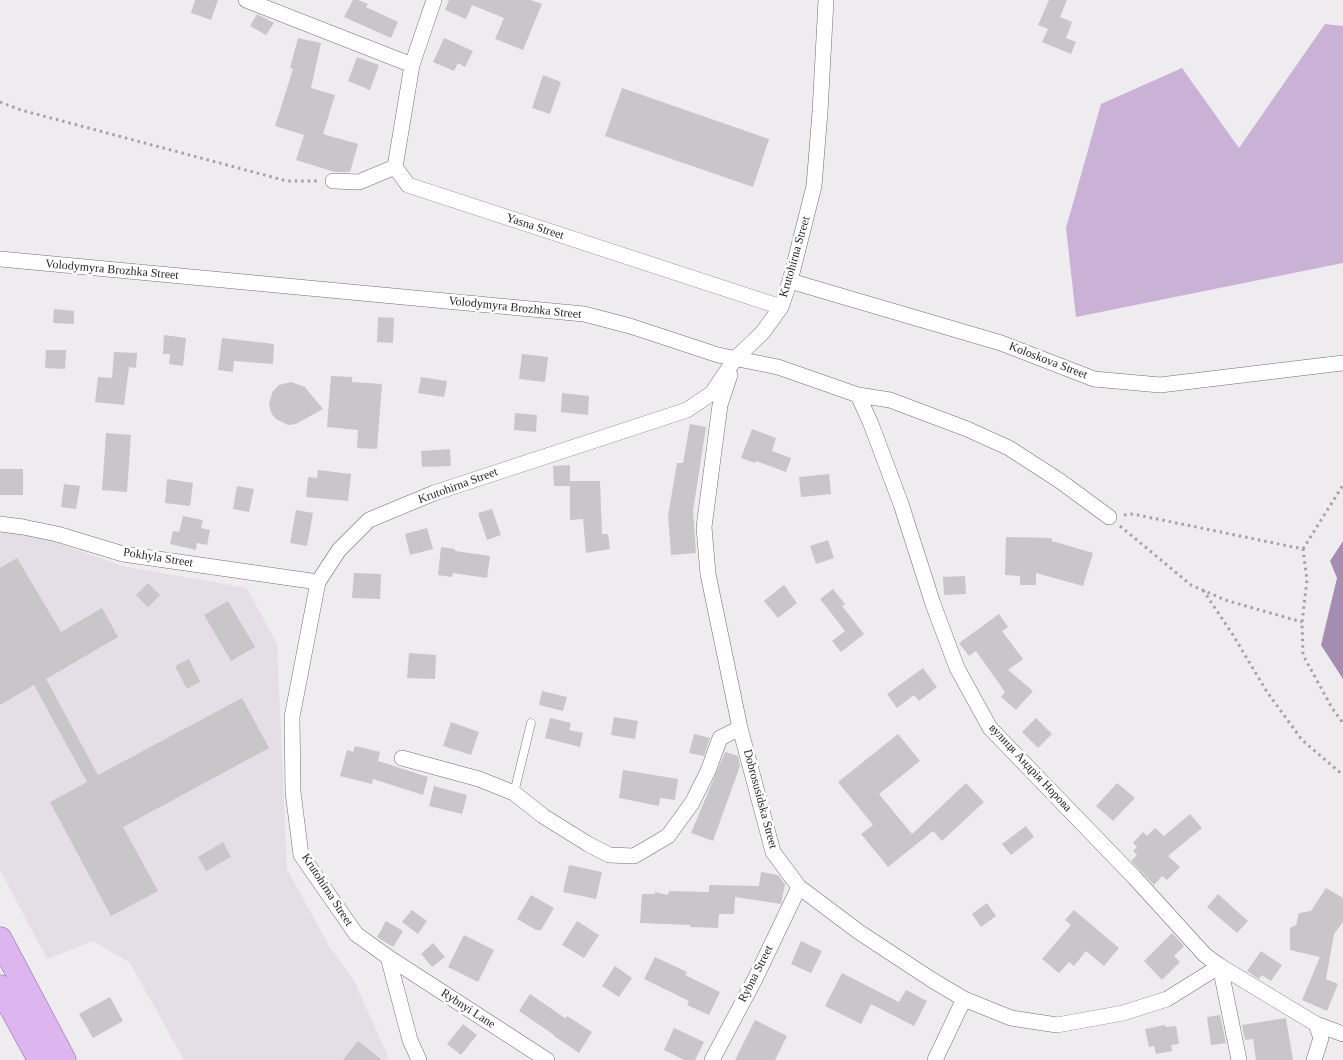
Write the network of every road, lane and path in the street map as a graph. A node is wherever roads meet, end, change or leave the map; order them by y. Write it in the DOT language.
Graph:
graph roads {
  1 [pos="246,0"];
  2 [pos="434,0"];
  3 [pos="826,0"];
  4 [pos="412,65"];
  5 [pos="0,102"];
  6 [pos="395,167"];
  7 [pos="333,181"];
  8 [pos="0,259"];
  9 [pos="790,281"];
  10 [pos="781,307"];
  11 [pos="736,359"];
  12 [pos="1343,363"];
  13 [pos="858,395"];
  14 [pos="1343,485"];
  15 [pos="1132,514"];
  16 [pos="1109,517"];
  17 [pos="0,524"];
  18 [pos="1124,529"];
  19 [pos="1303,549"];
  20 [pos="318,582"];
  21 [pos="1203,590"];
  22 [pos="1302,622"];
  23 [pos="531,723"];
  24 [pos="1343,723"];
  25 [pos="740,728"];
  26 [pos="402,758"];
  27 [pos="1343,774"];
  28 [pos="514,793"];
  29 [pos="799,887"];
  30 [pos="0,938"];
  31 [pos="388,957"];
  32 [pos="1220,966"];
  33 [pos="0,987"];
  34 [pos="964,999"];
  35 [pos="1316,1024"];
  36 [pos="1343,1034"];
  37 [pos="40,1060"];
  38 [pos="64,1060"];
  39 [pos="418,1060"];
  40 [pos="547,1060"];
  41 [pos="712,1060"];
  42 [pos="935,1060"];
  43 [pos="1239,1060"];
  44 [pos="1314,1060"];
  1 -- 4 [label="street"];
  2 -- 4 [label="street"];
  3 -- 9 [label="street, Krutohirna Street"];
  4 -- 6 [label="street"];
  5 -- 7 [label="path"];
  6 -- 7 [label="street"];
  6 -- 10 [label="street, Yasna Street"];
  8 -- 11 [label="street, Volodymyra Brozhka Street"];
  9 -- 10 [label="street, Krutohirna Street"];
  9 -- 12 [label="street, Koloskova Street"];
  10 -- 11 [label="street, Krutohirna Street"];
  11 -- 13 [label="street, Volodymyra Brozhka Street"];
  11 -- 20 [label="street, Krutohirna Street"];
  11 -- 25 [label="street, Dobrosusidska Street"];
  13 -- 16 [label="street, Volodymyra Brozhka Street"];
  13 -- 32 [label="street, вулиця Андрія Норова"];
  14 -- 19 [label="path"];
  15 -- 19 [label="path"];
  17 -- 20 [label="street, Pokhyla Street"];
  18 -- 21 [label="path"];
  19 -- 22 [label="path"];
  20 -- 31 [label="street, Krutohirna Street"];
  21 -- 22 [label="path"];
  21 -- 27 [label="path"];
  22 -- 24 [label="path"];
  23 -- 28 [label="lane"];
  25 -- 28 [label="street"];
  25 -- 29 [label="street, Dobrosusidska Street"];
  26 -- 28 [label="street"];
  29 -- 34 [label="street, Dobrosusidska Street"];
  29 -- 41 [label="street, Rybna Street"];
  30 -- 38 [label="main road"];
  31 -- 39 [label="street"];
  31 -- 40 [label="street, Rybnyi Lane"];
  32 -- 34 [label="street, Dobrosusidska Street"];
  32 -- 35 [label="street, вулиця Андрія Норова"];
  32 -- 43 [label="street"];
  33 -- 37 [label="main road"];
  34 -- 42 [label="street"];
  35 -- 36 [label="street, вулиця Андрія Норова"];
  35 -- 44 [label="street"];
}
